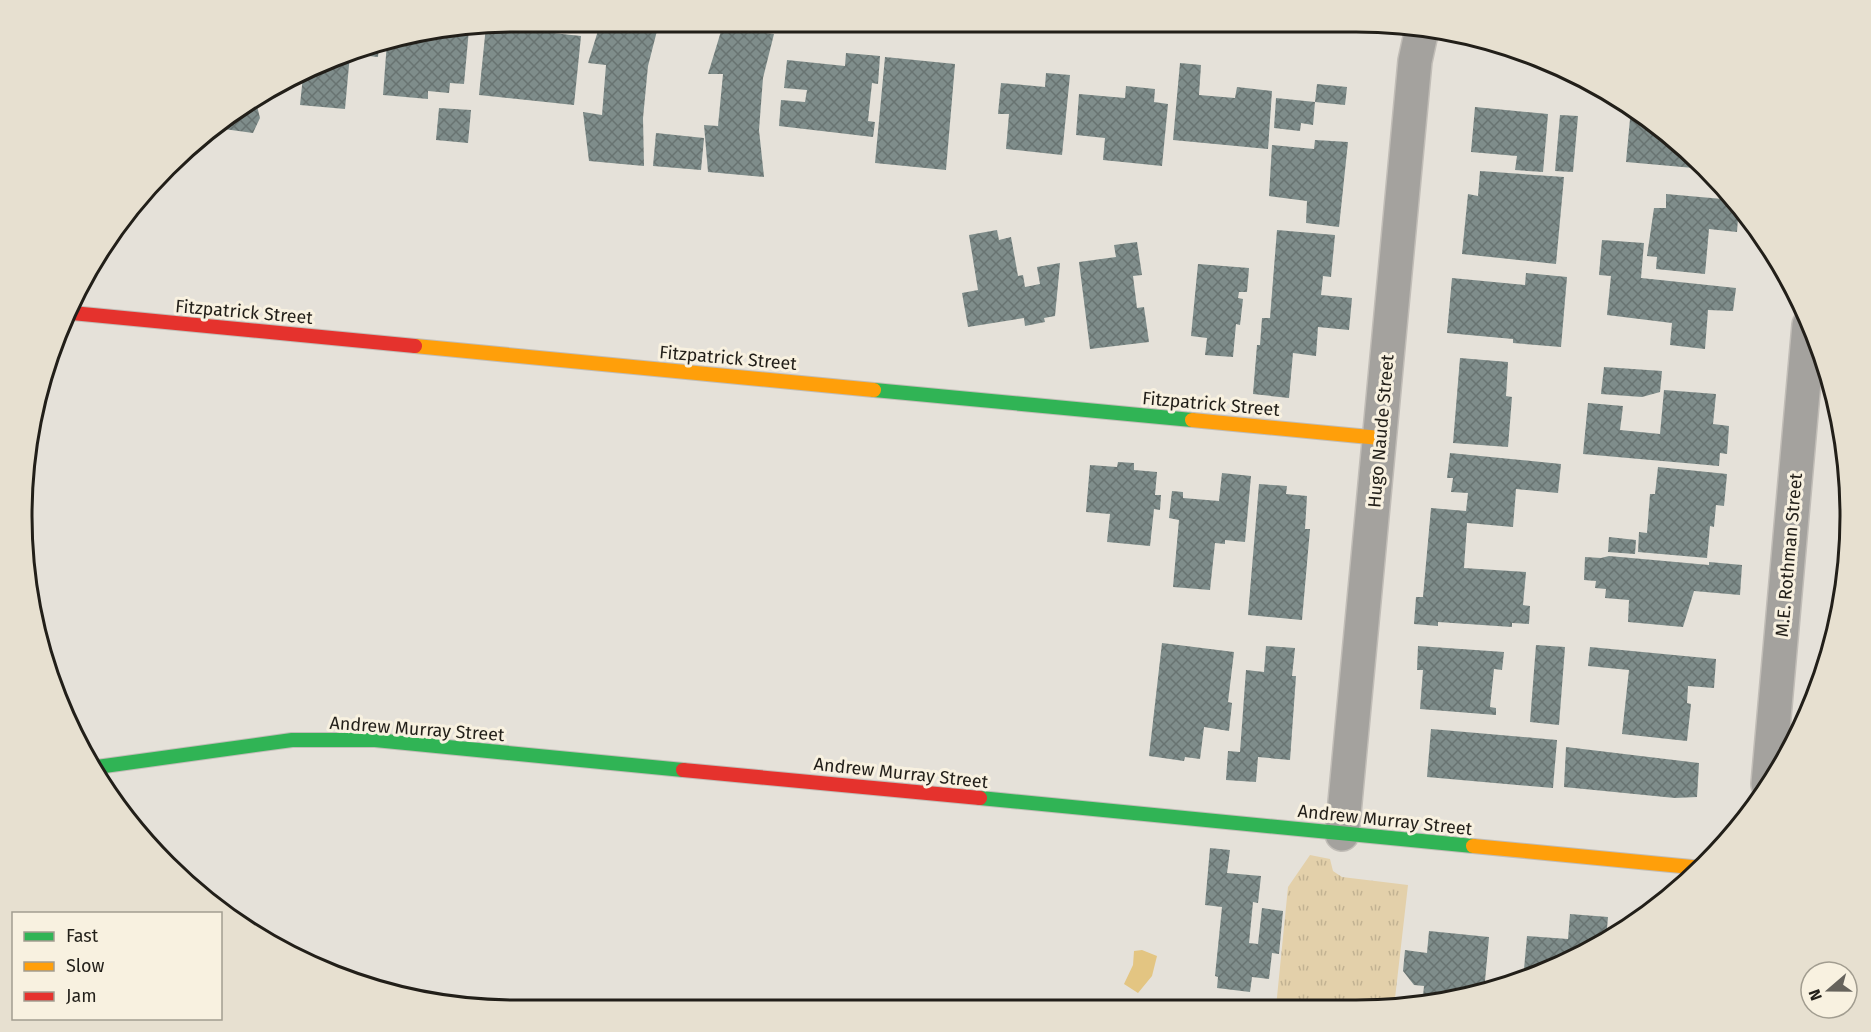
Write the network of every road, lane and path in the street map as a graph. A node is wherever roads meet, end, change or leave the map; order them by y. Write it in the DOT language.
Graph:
graph roads {
  1 [pos="1420,36"];
  2 [pos="76,313"];
  3 [pos="1807,343"];
  4 [pos="1380,438"];
  5 [pos="101,766"];
  6 [pos="1770,767"];
  7 [pos="1342,834"];
  8 [pos="1689,867"];
  1 -- 4 [label="street, Hugo Naude Street"];
  2 -- 4 [label="street, Fitzpatrick Street"];
  3 -- 6 [label="street, M.E. Rothman Street"];
  4 -- 7 [label="street, Hugo Naude Street"];
  5 -- 7 [label="street, Andrew Murray Street"];
  7 -- 8 [label="street, Andrew Murray Street"];
}
